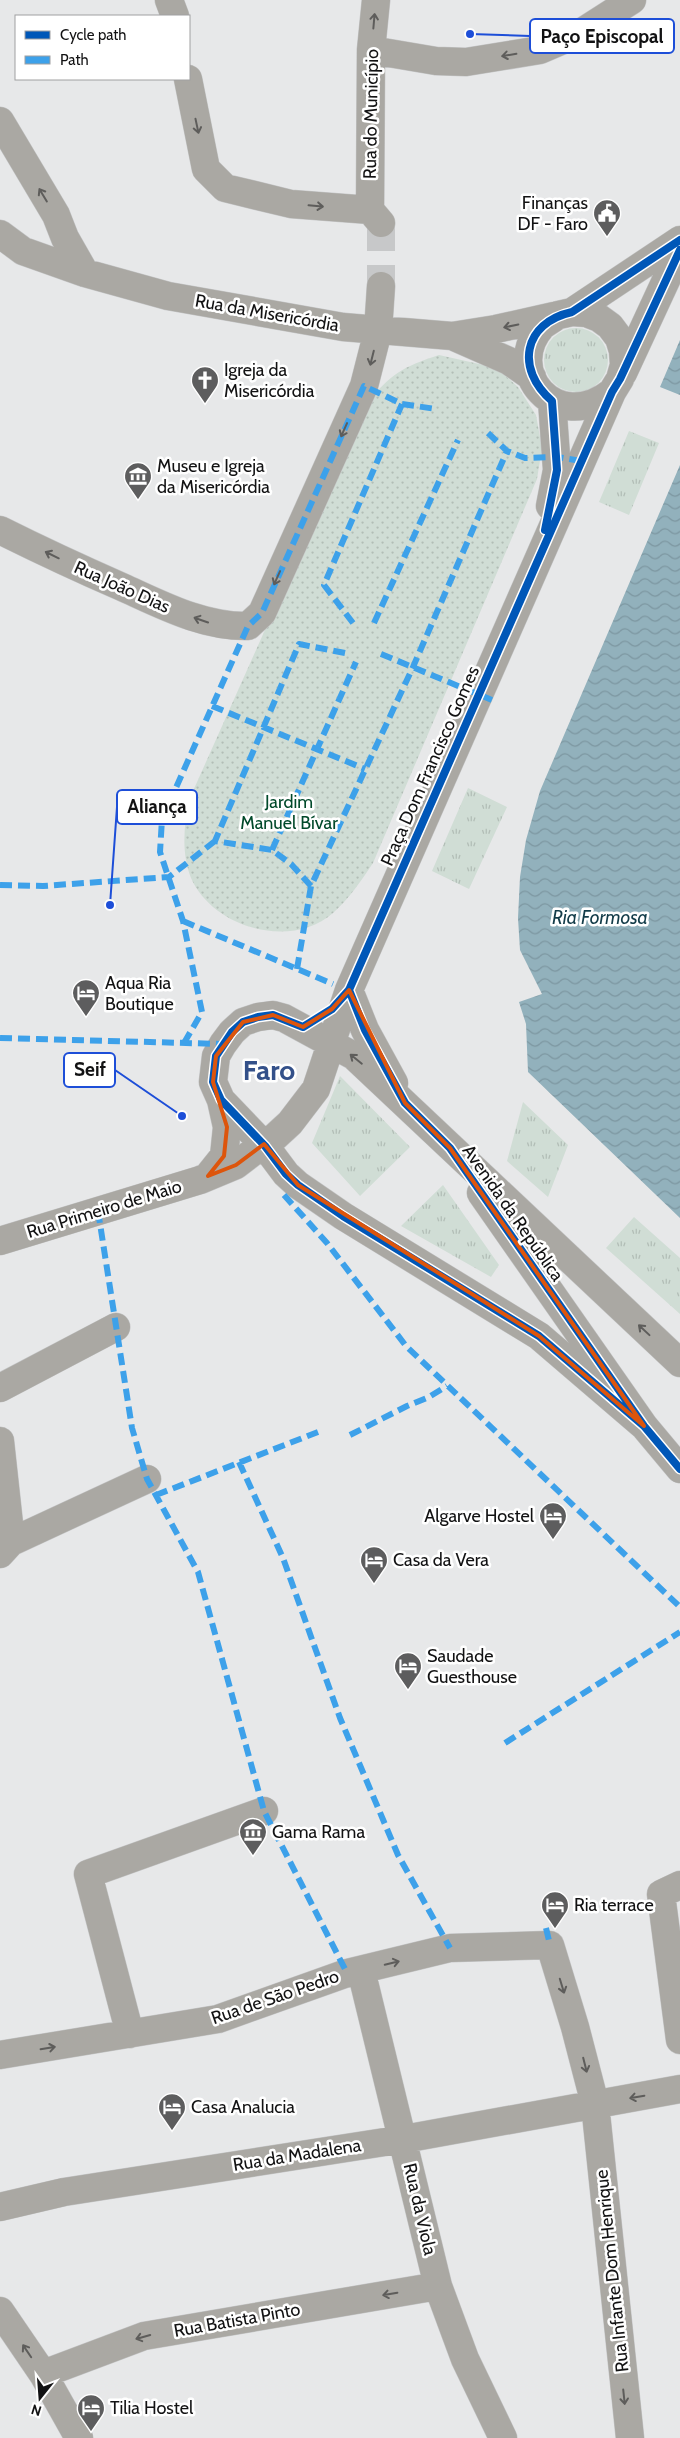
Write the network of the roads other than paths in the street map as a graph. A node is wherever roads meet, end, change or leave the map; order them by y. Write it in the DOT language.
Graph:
graph roads {
  1 [pos="169,0"];
  2 [pos="376,0"];
  3 [pos="632,0"];
  4 [pos="175,15"];
  5 [pos="371,50"];
  6 [pos="188,80"];
  7 [pos="0,121"];
  8 [pos="0,234"];
  9 [pos="65,238"];
  10 [pos="680,240"];
  11 [pos="680,250"];
  12 [pos="23,252"];
  13 [pos="86,272"];
  14 [pos="382,286"];
  15 [pos="566,314"];
  16 [pos="378,331"];
  17 [pos="452,336"];
  18 [pos="532,377"];
  19 [pos="616,385"];
  20 [pos="552,401"];
  21 [pos="0,530"];
  22 [pos="541,554"];
  23 [pos="349,990"];
  24 [pos="302,1027"];
  25 [pos="331,1044"];
  26 [pos="221,1100"];
  27 [pos="404,1103"];
  28 [pos="264,1145"];
  29 [pos="450,1148"];
  30 [pos="208,1176"];
  31 [pos="0,1241"];
  32 [pos="116,1327"];
  33 [pos="680,1363"];
  34 [pos="0,1388"];
  35 [pos="644,1426"];
  36 [pos="0,1441"];
  37 [pos="680,1469"];
  38 [pos="147,1479"];
  39 [pos="5,1548"];
  40 [pos="264,1811"];
  41 [pos="680,1885"];
  42 [pos="550,1945"];
  43 [pos="361,1970"];
  44 [pos="679,2028"];
  45 [pos="130,2034"];
  46 [pos="0,2055"];
  47 [pos="680,2089"];
  48 [pos="595,2104"];
  49 [pos="404,2139"];
  50 [pos="0,2207"];
  51 [pos="438,2286"];
  52 [pos="0,2311"];
  53 [pos="43,2374"];
  54 [pos="79,2438"];
  55 [pos="503,2438"];
  56 [pos="630,2438"];
  1 -- 4 [label="street"];
  5 -- 2 [label="street, Rua do Município, one-way"];
  3 -- 5 [label="street, one-way"];
  6 -- 5 [label="street, Rua do Município, one-way"];
  9 -- 7 [label="street, one-way"];
  8 -- 12 [label="street, Rua da Misericórdia"];
  9 -- 12 [label="street"];
  9 -- 13 [label="street"];
  10 -- 15 [label="street"];
  11 -- 19 [label="street"];
  12 -- 13 [label="street, Rua da Misericórdia"];
  13 -- 16 [label="street, Rua da Misericórdia"];
  14 -- 16 [label="street"];
  15 -- 17 [label="street, Rua da Misericórdia, one-way"];
  15 -- 18 [label="street"];
  15 -- 19 [label="street"];
  16 -- 17 [label="street, Rua da Misericórdia"];
  16 -- 21 [label="street, Rua João Dias, one-way"];
  17 -- 18 [label="street, Rua da Misericórdia"];
  18 -- 20 [label="street"];
  19 -- 20 [label="street"];
  19 -- 22 [label="street"];
  20 -- 22 [label="street"];
  22 -- 23 [label="street, Praça Dom Francisco Gomes"];
  23 -- 24 [label="street"];
  23 -- 25 [label="street, Praça Dom Francisco Gomes"];
  23 -- 27 [label="street, Avenida da República"];
  24 -- 25 [label="street"];
  24 -- 26 [label="street"];
  27 -- 25 [label="street, Avenida da República, one-way"];
  25 -- 28 [label="street"];
  26 -- 28 [label="street"];
  26 -- 30 [label="street"];
  27 -- 29 [label="street, Avenida da República"];
  28 -- 30 [label="street, Rua Primeiro de Maio"];
  28 -- 35 [label="street, Avenida da República"];
  33 -- 29 [label="street, Avenida da República, one-way"];
  29 -- 35 [label="street, Avenida da República"];
  30 -- 31 [label="street, Rua Primeiro de Maio"];
  32 -- 34 [label="street"];
  35 -- 37 [label="street, Avenida da República"];
  36 -- 39 [label="street"];
  38 -- 39 [label="street"];
  40 -- 45 [label="street"];
  41 -- 44 [label="street"];
  43 -- 42 [label="street, Rua de São Pedro, one-way"];
  42 -- 48 [label="street, Rua Infante Dom Henrique, one-way"];
  43 -- 45 [label="street, Rua de São Pedro"];
  43 -- 49 [label="street, Rua da Viola"];
  46 -- 45 [label="street, Rua de São Pedro, one-way"];
  47 -- 48 [label="street, Rua da Madalena, one-way"];
  48 -- 49 [label="street, Rua da Madalena"];
  48 -- 56 [label="street, Rua Infante Dom Henrique, one-way"];
  49 -- 50 [label="street, Rua da Madalena"];
  49 -- 51 [label="street, Rua da Viola"];
  51 -- 53 [label="street, Rua Batista Pinto, one-way"];
  51 -- 55 [label="street, Rua da Viola"];
  53 -- 52 [label="street, one-way"];
  53 -- 54 [label="street"];
}
